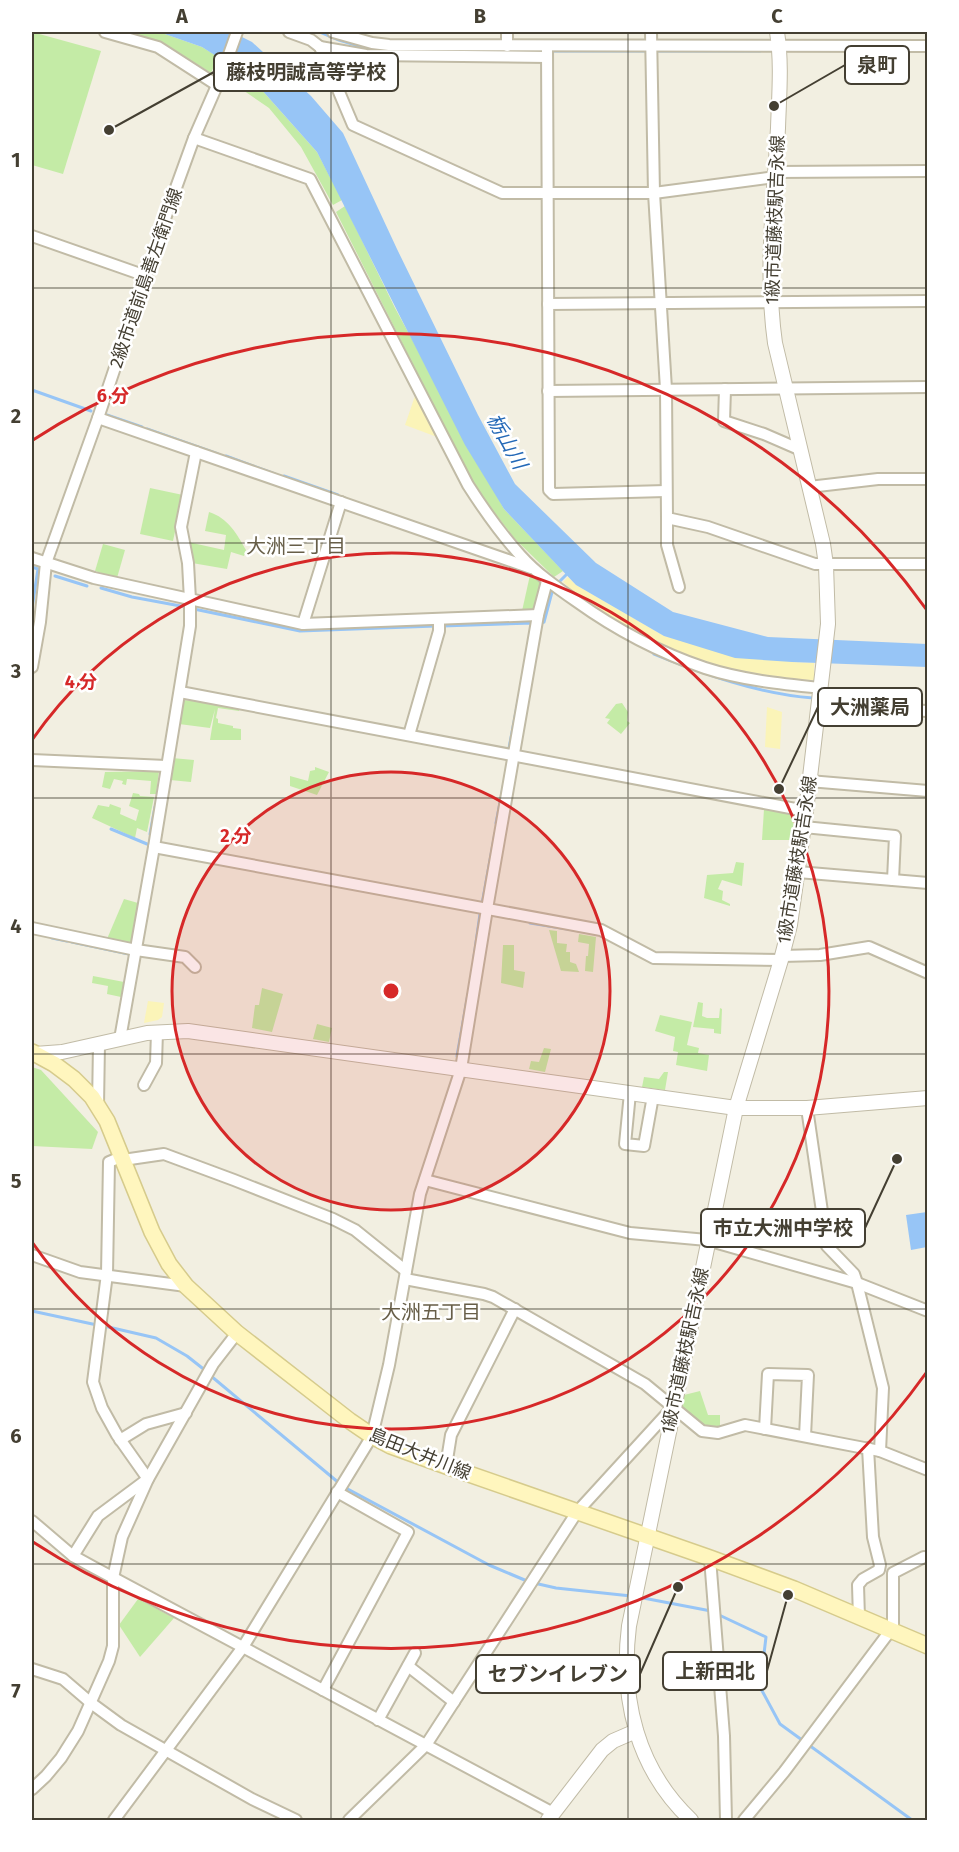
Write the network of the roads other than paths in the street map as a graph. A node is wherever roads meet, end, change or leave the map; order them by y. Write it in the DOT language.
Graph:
graph roads {
  1 [pos="105,32"];
  2 [pos="237,32"];
  3 [pos="289,32"];
  4 [pos="337,32"];
  5 [pos="507,32"];
  6 [pos="651,32"];
  7 [pos="778,39"];
  8 [pos="507,46"];
  9 [pos="927,46"];
  10 [pos="320,47"];
  11 [pos="651,47"];
  12 [pos="547,52"];
  13 [pos="219,79"];
  14 [pos="194,138"];
  15 [pos="927,171"];
  16 [pos="776,174"];
  17 [pos="548,193"];
  18 [pos="654,193"];
  19 [pos="32,236"];
  20 [pos="146,276"];
  21 [pos="771,301"];
  22 [pos="927,301"];
  23 [pos="548,304"];
  24 [pos="661,304"];
  25 [pos="927,387"];
  26 [pos="786,388"];
  27 [pos="666,389"];
  28 [pos="724,389"];
  29 [pos="548,391"];
  30 [pos="98,418"];
  31 [pos="801,450"];
  32 [pos="196,452"];
  33 [pos="927,479"];
  34 [pos="810,487"];
  35 [pos="666,491"];
  36 [pos="340,502"];
  37 [pos="667,518"];
  38 [pos="32,558"];
  39 [pos="46,563"];
  40 [pos="927,564"];
  41 [pos="826,565"];
  42 [pos="535,570"];
  43 [pos="547,581"];
  44 [pos="679,587"];
  45 [pos="190,600"];
  46 [pos="538,615"];
  47 [pos="303,624"];
  48 [pos="439,624"];
  49 [pos="32,667"];
  50 [pos="822,685"];
  51 [pos="180,692"];
  52 [pos="819,706"];
  53 [pos="927,711"];
  54 [pos="409,735"];
  55 [pos="514,756"];
  56 [pos="32,760"];
  57 [pos="166,766"];
  58 [pos="809,781"];
  59 [pos="927,791"];
  60 [pos="806,812"];
  61 [pos="804,827"];
  62 [pos="154,847"];
  63 [pos="798,872"];
  64 [pos="893,880"];
  65 [pos="927,883"];
  66 [pos="487,909"];
  67 [pos="32,928"];
  68 [pos="136,950"];
  69 [pos="781,958"];
  70 [pos="195,967"];
  71 [pos="927,973"];
  72 [pos="157,1032"];
  73 [pos="120,1039"];
  74 [pos="99,1044"];
  75 [pos="33,1053"];
  76 [pos="461,1069"];
  77 [pos="144,1085"];
  78 [pos="630,1093"];
  79 [pos="653,1096"];
  80 [pos="927,1098"];
  81 [pos="98,1106"];
  82 [pos="736,1108"];
  83 [pos="807,1108"];
  84 [pos="122,1159"];
  85 [pos="424,1180"];
  86 [pos="707,1240"];
  87 [pos="32,1256"];
  88 [pos="107,1275"];
  89 [pos="405,1275"];
  90 [pos="857,1283"];
  91 [pos="186,1286"];
  92 [pos="514,1309"];
  93 [pos="927,1311"];
  94 [pos="237,1333"];
  95 [pos="673,1407"];
  96 [pos="186,1413"];
  97 [pos="765,1429"];
  98 [pos="372,1436"];
  99 [pos="805,1436"];
  100 [pos="120,1440"];
  101 [pos="868,1448"];
  102 [pos="880,1451"];
  103 [pos="446,1466"];
  104 [pos="927,1470"];
  105 [pos="148,1479"];
  106 [pos="340,1487"];
  107 [pos="577,1512"];
  108 [pos="33,1526"];
  109 [pos="646,1536"];
  110 [pos="73,1556"];
  111 [pos="924,1557"];
  112 [pos="710,1558"];
  113 [pos="113,1578"];
  114 [pos="859,1618"];
  115 [pos="890,1631"];
  116 [pos="927,1646"];
  117 [pos="243,1647"];
  118 [pos="415,1653"];
  119 [pos="408,1666"];
  120 [pos="32,1669"];
  121 [pos="322,1690"];
  122 [pos="454,1702"];
  123 [pos="91,1703"];
  124 [pos="378,1720"];
  125 [pos="636,1731"];
  126 [pos="426,1745"];
  127 [pos="168,1750"];
  128 [pos="32,1789"];
  129 [pos="551,1817"];
  130 [pos="114,1821"];
  131 [pos="296,1821"];
  132 [pos="349,1821"];
  133 [pos="691,1821"];
  134 [pos="726,1821"];
  135 [pos="744,1821"];
  1 -- 13 [label="street"];
  2 -- 13 [label="street, 2級市道前島善左衛門線"];
  3 -- 10 [label="street"];
  4 -- 8 [label="street"];
  5 -- 8 [label="street"];
  6 -- 11 [label="street"];
  7 -- 9 [label="street"];
  7 -- 11 [label="street"];
  7 -- 16 [label="street, 1級市道藤枝駅吉永線"];
  8 -- 12 [label="street"];
  10 -- 12 [label="street"];
  10 -- 17 [label="street"];
  11 -- 12 [label="street"];
  11 -- 18 [label="street"];
  12 -- 17 [label="street"];
  13 -- 14 [label="street, 2級市道前島善左衛門線"];
  14 -- 20 [label="street, 2級市道前島善左衛門線"];
  14 -- 42 [label="street"];
  15 -- 16 [label="street"];
  16 -- 18 [label="street"];
  16 -- 21 [label="street, 1級市道藤枝駅吉永線"];
  17 -- 18 [label="street"];
  17 -- 23 [label="street"];
  18 -- 24 [label="street"];
  19 -- 20 [label="street"];
  20 -- 30 [label="street, 2級市道前島善左衛門線"];
  21 -- 22 [label="street"];
  21 -- 24 [label="street"];
  21 -- 26 [label="street, 1級市道藤枝駅吉永線"];
  23 -- 24 [label="street"];
  23 -- 29 [label="street"];
  24 -- 27 [label="street"];
  25 -- 26 [label="street"];
  26 -- 28 [label="street"];
  26 -- 31 [label="street, 1級市道藤枝駅吉永線"];
  27 -- 28 [label="street"];
  27 -- 29 [label="street"];
  27 -- 35 [label="street"];
  28 -- 31 [label="street"];
  29 -- 35 [label="street"];
  30 -- 32 [label="street"];
  30 -- 39 [label="street, 2級市道前島善左衛門線"];
  31 -- 34 [label="street, 1級市道藤枝駅吉永線"];
  32 -- 36 [label="street"];
  32 -- 45 [label="street"];
  33 -- 34 [label="street"];
  34 -- 41 [label="street, 1級市道藤枝駅吉永線"];
  35 -- 37 [label="street"];
  36 -- 42 [label="street"];
  36 -- 47 [label="street"];
  37 -- 41 [label="street"];
  37 -- 44 [label="street"];
  38 -- 39 [label="street"];
  39 -- 45 [label="street"];
  39 -- 49 [label="street, 2級市道前島善左衛門線"];
  40 -- 41 [label="street"];
  41 -- 50 [label="street, 1級市道藤枝駅吉永線"];
  42 -- 43 [label="street"];
  43 -- 46 [label="street"];
  43 -- 50 [label="street"];
  45 -- 47 [label="street"];
  45 -- 51 [label="street"];
  46 -- 48 [label="street"];
  46 -- 55 [label="street"];
  47 -- 48 [label="street"];
  48 -- 54 [label="street"];
  50 -- 52 [label="street, 1級市道藤枝駅吉永線"];
  51 -- 54 [label="street"];
  51 -- 57 [label="street"];
  52 -- 53 [label="street"];
  52 -- 58 [label="street, 1級市道藤枝駅吉永線"];
  54 -- 55 [label="street"];
  55 -- 60 [label="street"];
  55 -- 66 [label="street"];
  56 -- 57 [label="street"];
  57 -- 62 [label="street"];
  58 -- 59 [label="street"];
  58 -- 60 [label="street, 1級市道藤枝駅吉永線"];
  60 -- 61 [label="street, 1級市道藤枝駅吉永線"];
  61 -- 63 [label="street, 1級市道藤枝駅吉永線"];
  61 -- 64 [label="street"];
  62 -- 66 [label="street"];
  62 -- 68 [label="street"];
  63 -- 64 [label="street"];
  63 -- 69 [label="street, 1級市道藤枝駅吉永線"];
  64 -- 65 [label="street"];
  66 -- 69 [label="street"];
  66 -- 76 [label="street"];
  67 -- 68 [label="street"];
  68 -- 70 [label="street"];
  68 -- 73 [label="street"];
  69 -- 71 [label="street"];
  69 -- 82 [label="street, 1級市道藤枝駅吉永線"];
  72 -- 73 [label="street"];
  72 -- 76 [label="street"];
  72 -- 77 [label="street"];
  73 -- 74 [label="street"];
  74 -- 75 [label="street"];
  74 -- 81 [label="street"];
  75 -- 81 [label="main road, 島田大井川線"];
  76 -- 78 [label="street"];
  76 -- 85 [label="street"];
  78 -- 79 [label="street"];
  78 -- 79 [label="street"];
  79 -- 82 [label="street"];
  80 -- 83 [label="street"];
  81 -- 84 [label="main road, 島田大井川線"];
  82 -- 83 [label="street"];
  82 -- 86 [label="street, 1級市道藤枝駅吉永線"];
  83 -- 90 [label="street"];
  84 -- 88 [label="street"];
  84 -- 89 [label="street"];
  84 -- 91 [label="main road, 島田大井川線"];
  85 -- 86 [label="street"];
  85 -- 89 [label="street"];
  86 -- 90 [label="street"];
  86 -- 95 [label="street, 1級市道藤枝駅吉永線"];
  87 -- 88 [label="street"];
  88 -- 91 [label="street"];
  88 -- 100 [label="street"];
  89 -- 92 [label="street"];
  89 -- 98 [label="street"];
  90 -- 93 [label="street"];
  90 -- 102 [label="street"];
  91 -- 94 [label="main road, 島田大井川線"];
  92 -- 95 [label="street"];
  92 -- 103 [label="street"];
  94 -- 96 [label="street"];
  94 -- 98 [label="main road, 島田大井川線"];
  95 -- 97 [label="street"];
  95 -- 107 [label="street"];
  95 -- 109 [label="street, 1級市道藤枝駅吉永線"];
  96 -- 100 [label="street"];
  96 -- 105 [label="street"];
  97 -- 99 [label="street"];
  97 -- 99 [label="street"];
  98 -- 103 [label="main road, 島田大井川線"];
  98 -- 106 [label="street"];
  99 -- 101 [label="street"];
  100 -- 105 [label="street"];
  101 -- 102 [label="street"];
  101 -- 114 [label="street"];
  102 -- 104 [label="street"];
  103 -- 107 [label="main road, 島田大井川線"];
  105 -- 110 [label="street"];
  105 -- 113 [label="street"];
  106 -- 117 [label="street"];
  106 -- 121 [label="street"];
  107 -- 109 [label="main road, 島田大井川線"];
  107 -- 122 [label="street"];
  108 -- 110 [label="street"];
  109 -- 112 [label="main road, 島田大井川線"];
  109 -- 125 [label="street, 1級市道藤枝駅吉永線"];
  110 -- 113 [label="street"];
  111 -- 115 [label="street"];
  112 -- 114 [label="main road, 島田大井川線"];
  112 -- 134 [label="street"];
  113 -- 117 [label="street"];
  113 -- 123 [label="street"];
  114 -- 115 [label="main road, 島田大井川線"];
  115 -- 116 [label="main road, 島田大井川線"];
  115 -- 135 [label="street"];
  117 -- 121 [label="street"];
  117 -- 127 [label="street"];
  118 -- 119 [label="street"];
  119 -- 122 [label="street"];
  119 -- 124 [label="street"];
  120 -- 123 [label="street"];
  121 -- 124 [label="street"];
  122 -- 126 [label="street"];
  123 -- 127 [label="street"];
  123 -- 128 [label="street"];
  124 -- 126 [label="street"];
  125 -- 129 [label="street"];
  125 -- 133 [label="street, 1級市道藤枝駅吉永線"];
  126 -- 129 [label="street"];
  126 -- 132 [label="street"];
  127 -- 130 [label="street"];
  127 -- 131 [label="street"];
}
